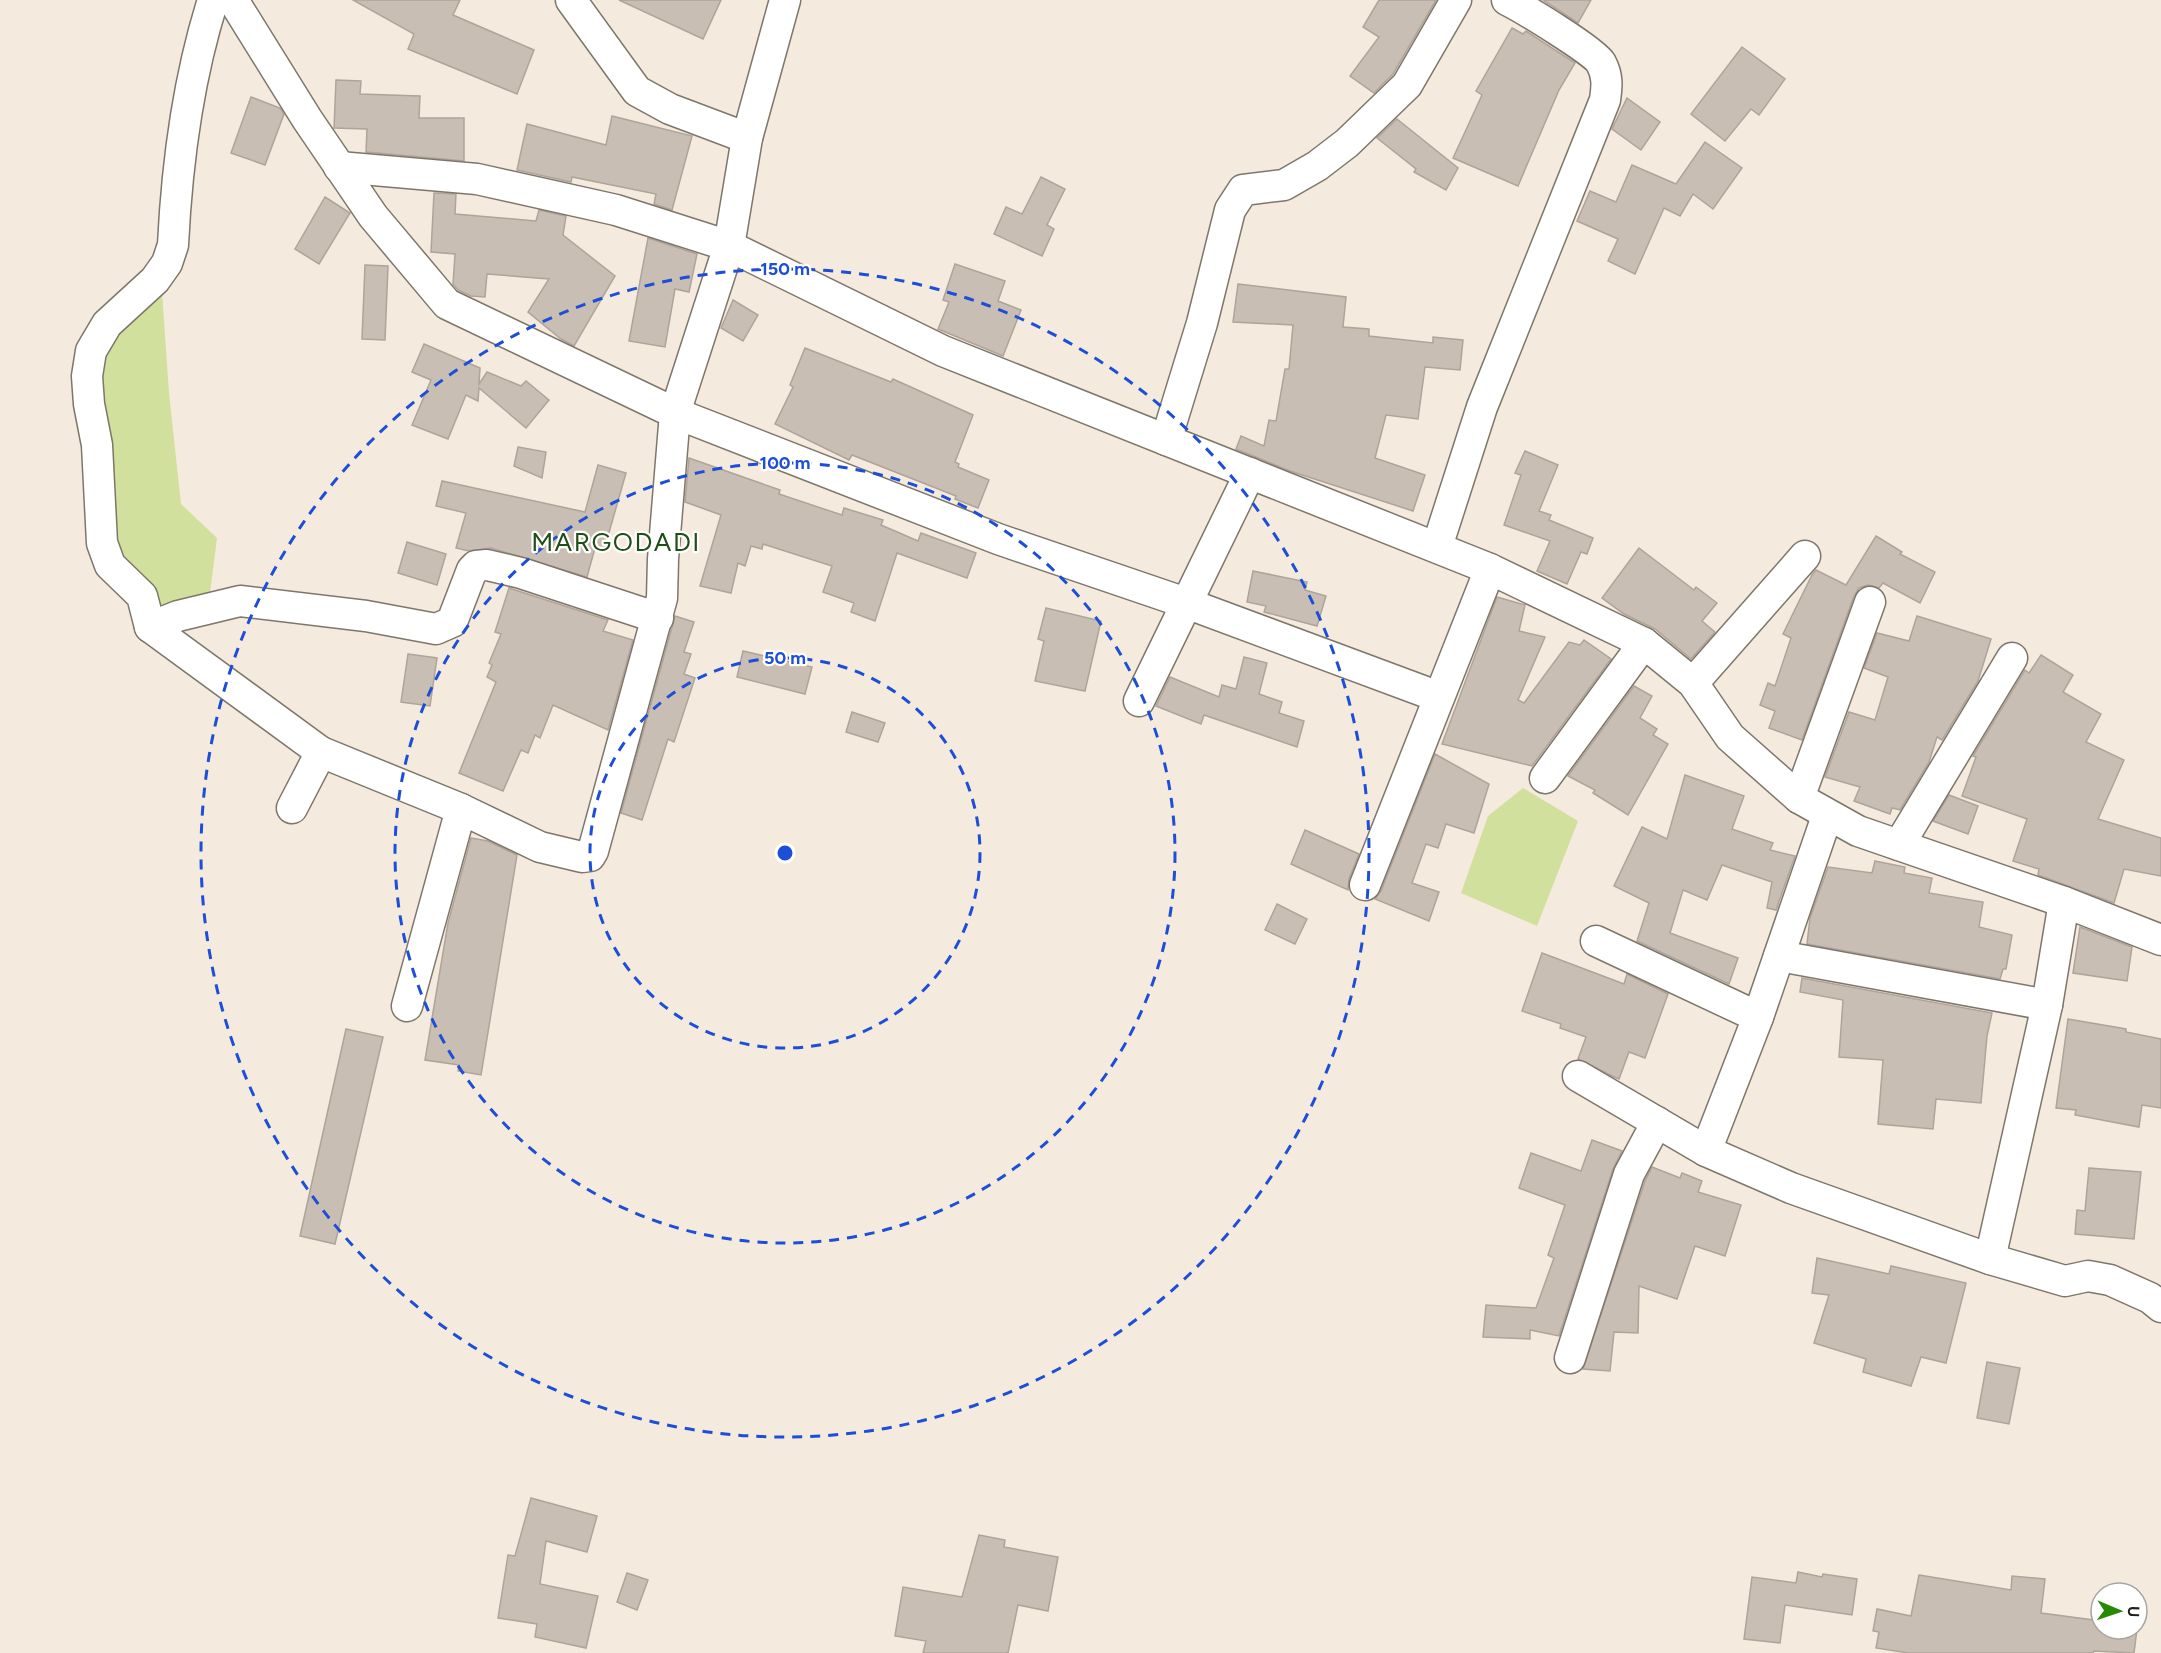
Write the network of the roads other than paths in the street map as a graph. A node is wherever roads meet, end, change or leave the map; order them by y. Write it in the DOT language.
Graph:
graph roads {
  1 [pos="213,0"];
  2 [pos="233,0"];
  3 [pos="571,0"];
  4 [pos="785,0"];
  5 [pos="1456,0"];
  6 [pos="1522,3"];
  7 [pos="747,138"];
  8 [pos="339,167"];
  9 [pos="729,246"];
  10 [pos="675,413"];
  11 [pos="1166,440"];
  12 [pos="1250,473"];
  13 [pos="1437,547"];
  14 [pos="1805,556"];
  15 [pos="1490,569"];
  16 [pos="1870,602"];
  17 [pos="1186,603"];
  18 [pos="660,608"];
  19 [pos="150,627"];
  20 [pos="1644,643"];
  21 [pos="2012,658"];
  22 [pos="1693,683"];
  23 [pos="1439,697"];
  24 [pos="1138,701"];
  25 [pos="321,752"];
  26 [pos="1545,778"];
  27 [pos="1798,798"];
  28 [pos="292,808"];
  29 [pos="460,809"];
  30 [pos="1827,816"];
  31 [pos="1899,845"];
  32 [pos="1365,885"];
  33 [pos="2064,902"];
  34 [pos="2161,940"];
  35 [pos="1596,941"];
  36 [pos="1779,956"];
  37 [pos="2047,1005"];
  38 [pos="407,1006"];
  39 [pos="1758,1017"];
  40 [pos="1578,1076"];
  41 [pos="1657,1122"];
  42 [pos="1706,1151"];
  43 [pos="1990,1259"];
  44 [pos="2161,1307"];
  45 [pos="1570,1358"];
  1 -- 19 [label="street"];
  2 -- 8 [label="street"];
  3 -- 7 [label="street"];
  4 -- 7 [label="street"];
  5 -- 11 [label="street"];
  6 -- 13 [label="street"];
  7 -- 9 [label="street"];
  8 -- 9 [label="street"];
  8 -- 10 [label="street"];
  9 -- 10 [label="street"];
  9 -- 11 [label="street"];
  10 -- 17 [label="street"];
  10 -- 18 [label="street"];
  11 -- 12 [label="street"];
  12 -- 13 [label="street"];
  12 -- 17 [label="street"];
  13 -- 15 [label="street"];
  14 -- 22 [label="street"];
  15 -- 20 [label="street"];
  15 -- 23 [label="street"];
  16 -- 27 [label="street"];
  17 -- 23 [label="street"];
  17 -- 24 [label="street"];
  18 -- 19 [label="street"];
  18 -- 29 [label="street"];
  19 -- 25 [label="street"];
  20 -- 22 [label="street"];
  20 -- 26 [label="street"];
  21 -- 31 [label="street"];
  22 -- 27 [label="street"];
  23 -- 32 [label="street"];
  25 -- 28 [label="street"];
  25 -- 29 [label="street"];
  27 -- 30 [label="street"];
  29 -- 38 [label="street"];
  30 -- 31 [label="street"];
  30 -- 36 [label="street"];
  31 -- 33 [label="street"];
  33 -- 34 [label="street"];
  33 -- 37 [label="street"];
  35 -- 39 [label="street"];
  36 -- 37 [label="street"];
  36 -- 39 [label="street"];
  37 -- 43 [label="street"];
  39 -- 42 [label="street"];
  40 -- 41 [label="street"];
  41 -- 42 [label="street"];
  41 -- 45 [label="street"];
  42 -- 43 [label="street"];
  43 -- 44 [label="street"];
}
